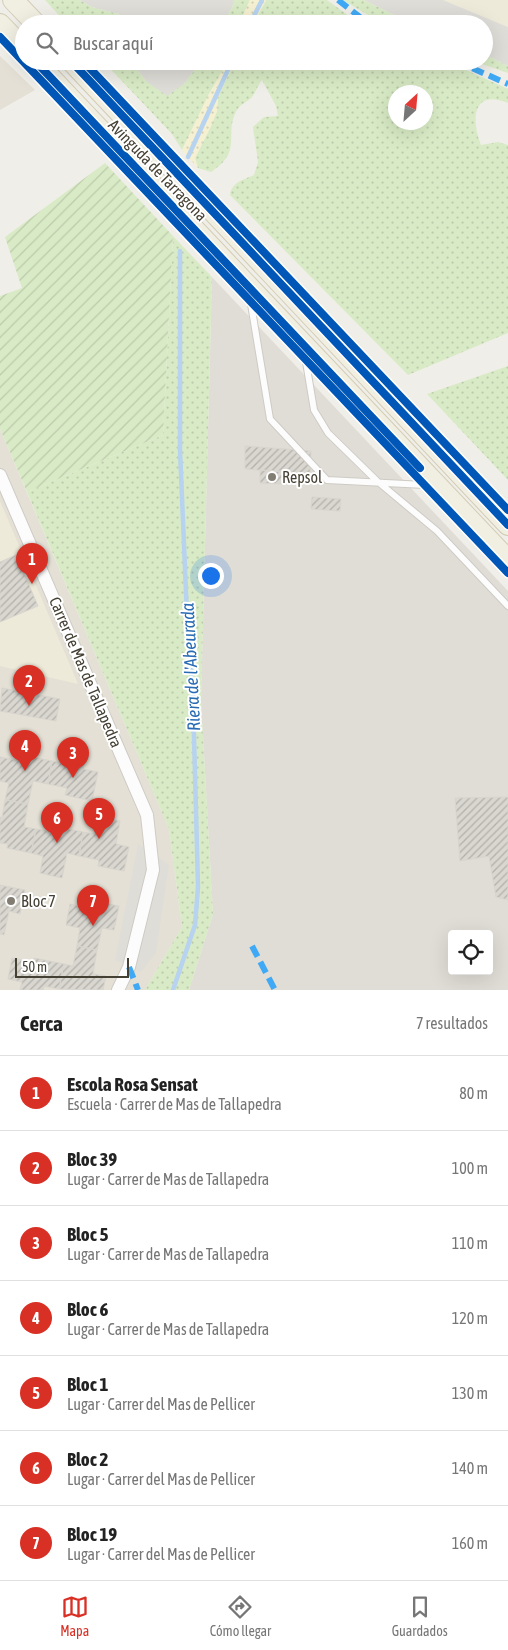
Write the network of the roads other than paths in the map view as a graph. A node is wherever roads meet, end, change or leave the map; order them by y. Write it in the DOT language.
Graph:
graph roads {
  1 [pos="13,0"];
  2 [pos="27,15"];
  3 [pos="0,24"];
  4 [pos="15,40"];
  5 [pos="45,70"];
  6 [pos="79,70"];
  7 [pos="246,282"];
  8 [pos="299,338"];
  9 [pos="0,475"];
  10 [pos="377,481"];
  11 [pos="434,482"];
  12 [pos="508,525"];
  13 [pos="508,560"];
  14 [pos="508,606"];
  15 [pos="118,990"];
  1 -- 2 [label="main road"];
  3 -- 4 [label="main road"];
  5 -- 7 [label="main road, Avinguda de Tarragona"];
  6 -- 12 [label="main road, Avinguda de Tarragona"];
  7 -- 8 [label="main road, Avinguda de Tarragona"];
  7 -- 10 [label="lane"];
  8 -- 10 [label="lane"];
  8 -- 11 [label="main road, Avinguda de Tarragona"];
  9 -- 15 [label="street, Carrer de Mas de Tallapedra"];
  10 -- 11 [label="lane"];
  10 -- 14 [label="lane"];
  11 -- 13 [label="main road, Avinguda de Tarragona"];
}
